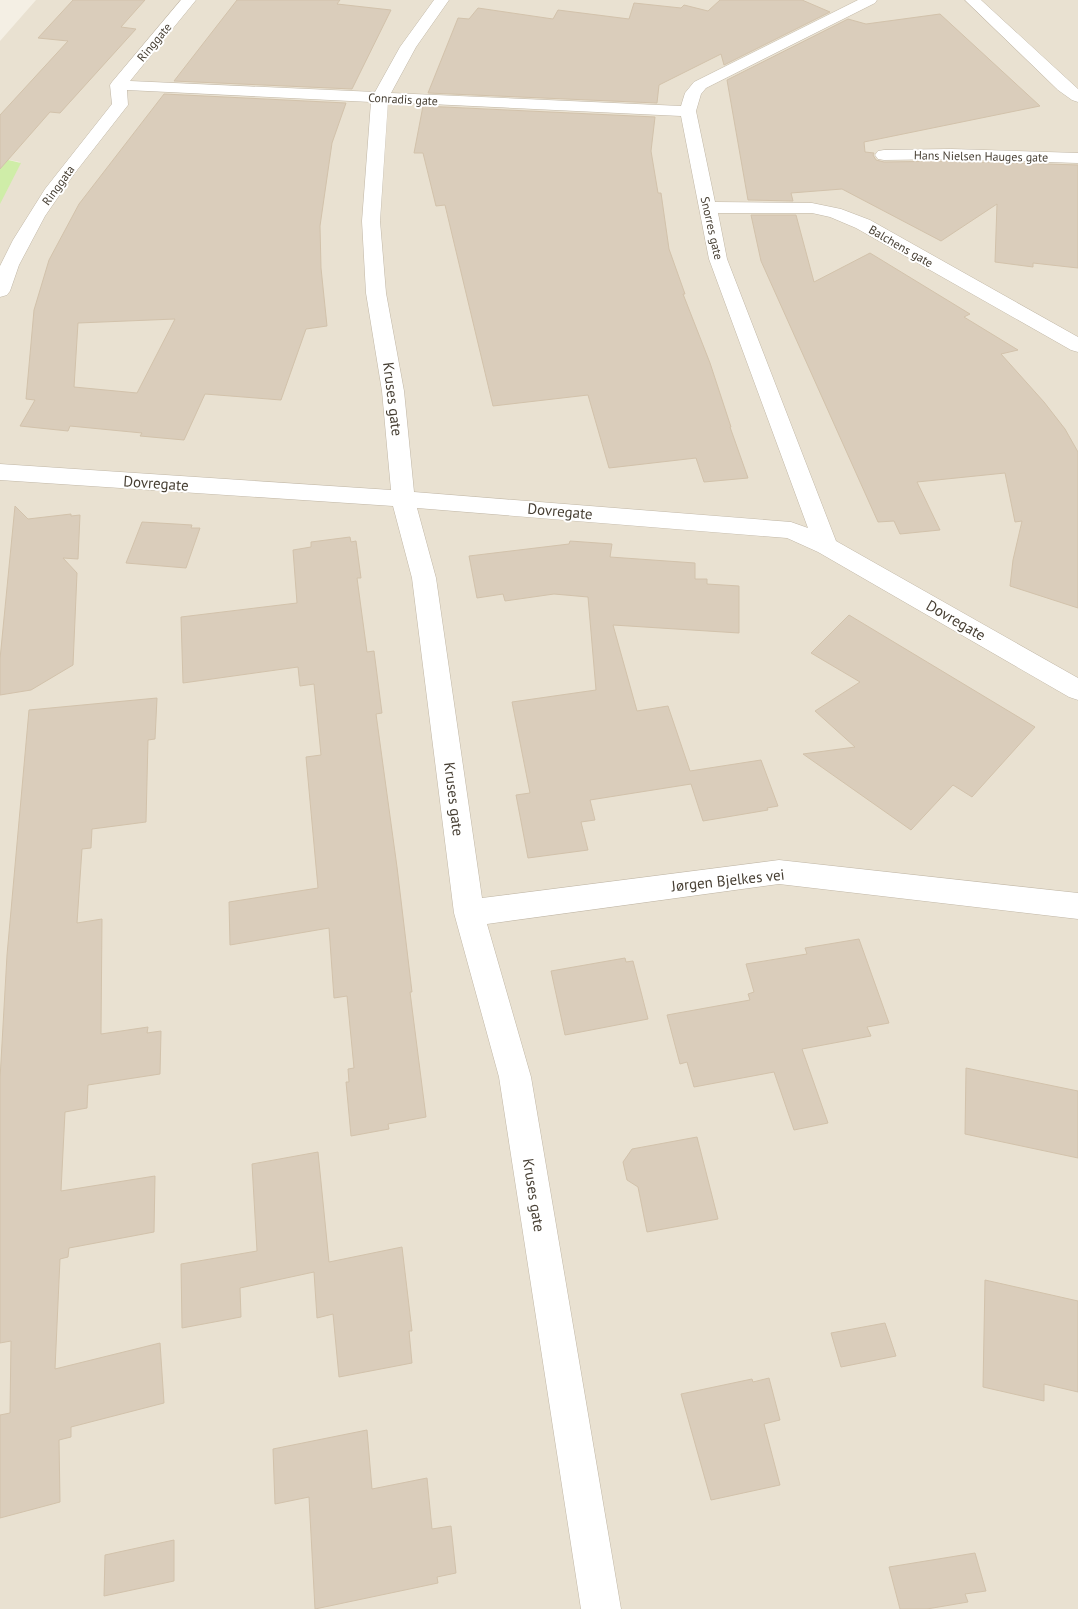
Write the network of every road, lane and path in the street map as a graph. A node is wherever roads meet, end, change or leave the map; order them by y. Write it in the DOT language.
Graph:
graph roads {
  1 [pos="189,0"];
  2 [pos="438,0"];
  3 [pos="870,0"];
  4 [pos="972,0"];
  5 [pos="118,84"];
  6 [pos="1078,97"];
  7 [pos="380,98"];
  8 [pos="688,111"];
  9 [pos="884,155"];
  10 [pos="1078,158"];
  11 [pos="707,207"];
  12 [pos="1,286"];
  13 [pos="1078,346"];
  14 [pos="0,472"];
  15 [pos="403,499"];
  16 [pos="826,546"];
  17 [pos="1078,690"];
  18 [pos="1078,906"];
  19 [pos="468,913"];
  20 [pos="601,1609"];
  1 -- 5 [label="street, Ringgate"];
  2 -- 7 [label="street, Kruses gate"];
  3 -- 8 [label="street"];
  4 -- 6 [label="street"];
  5 -- 7 [label="street, Conradis gate"];
  5 -- 12 [label="street, Ringgata"];
  7 -- 8 [label="street, Conradis gate"];
  7 -- 15 [label="street, Kruses gate"];
  8 -- 11 [label="street, Snorres gate"];
  9 -- 10 [label="street, Hans Nielsen Hauges gate"];
  11 -- 13 [label="street, Balchens gate"];
  11 -- 16 [label="street, Snorres gate"];
  14 -- 15 [label="street, Dovregate"];
  15 -- 16 [label="street, Dovregate"];
  15 -- 19 [label="street, Kruses gate"];
  16 -- 17 [label="street, Dovregate"];
  18 -- 19 [label="street, Jørgen Bjelkes vei"];
  19 -- 20 [label="street, Kruses gate"];
}
